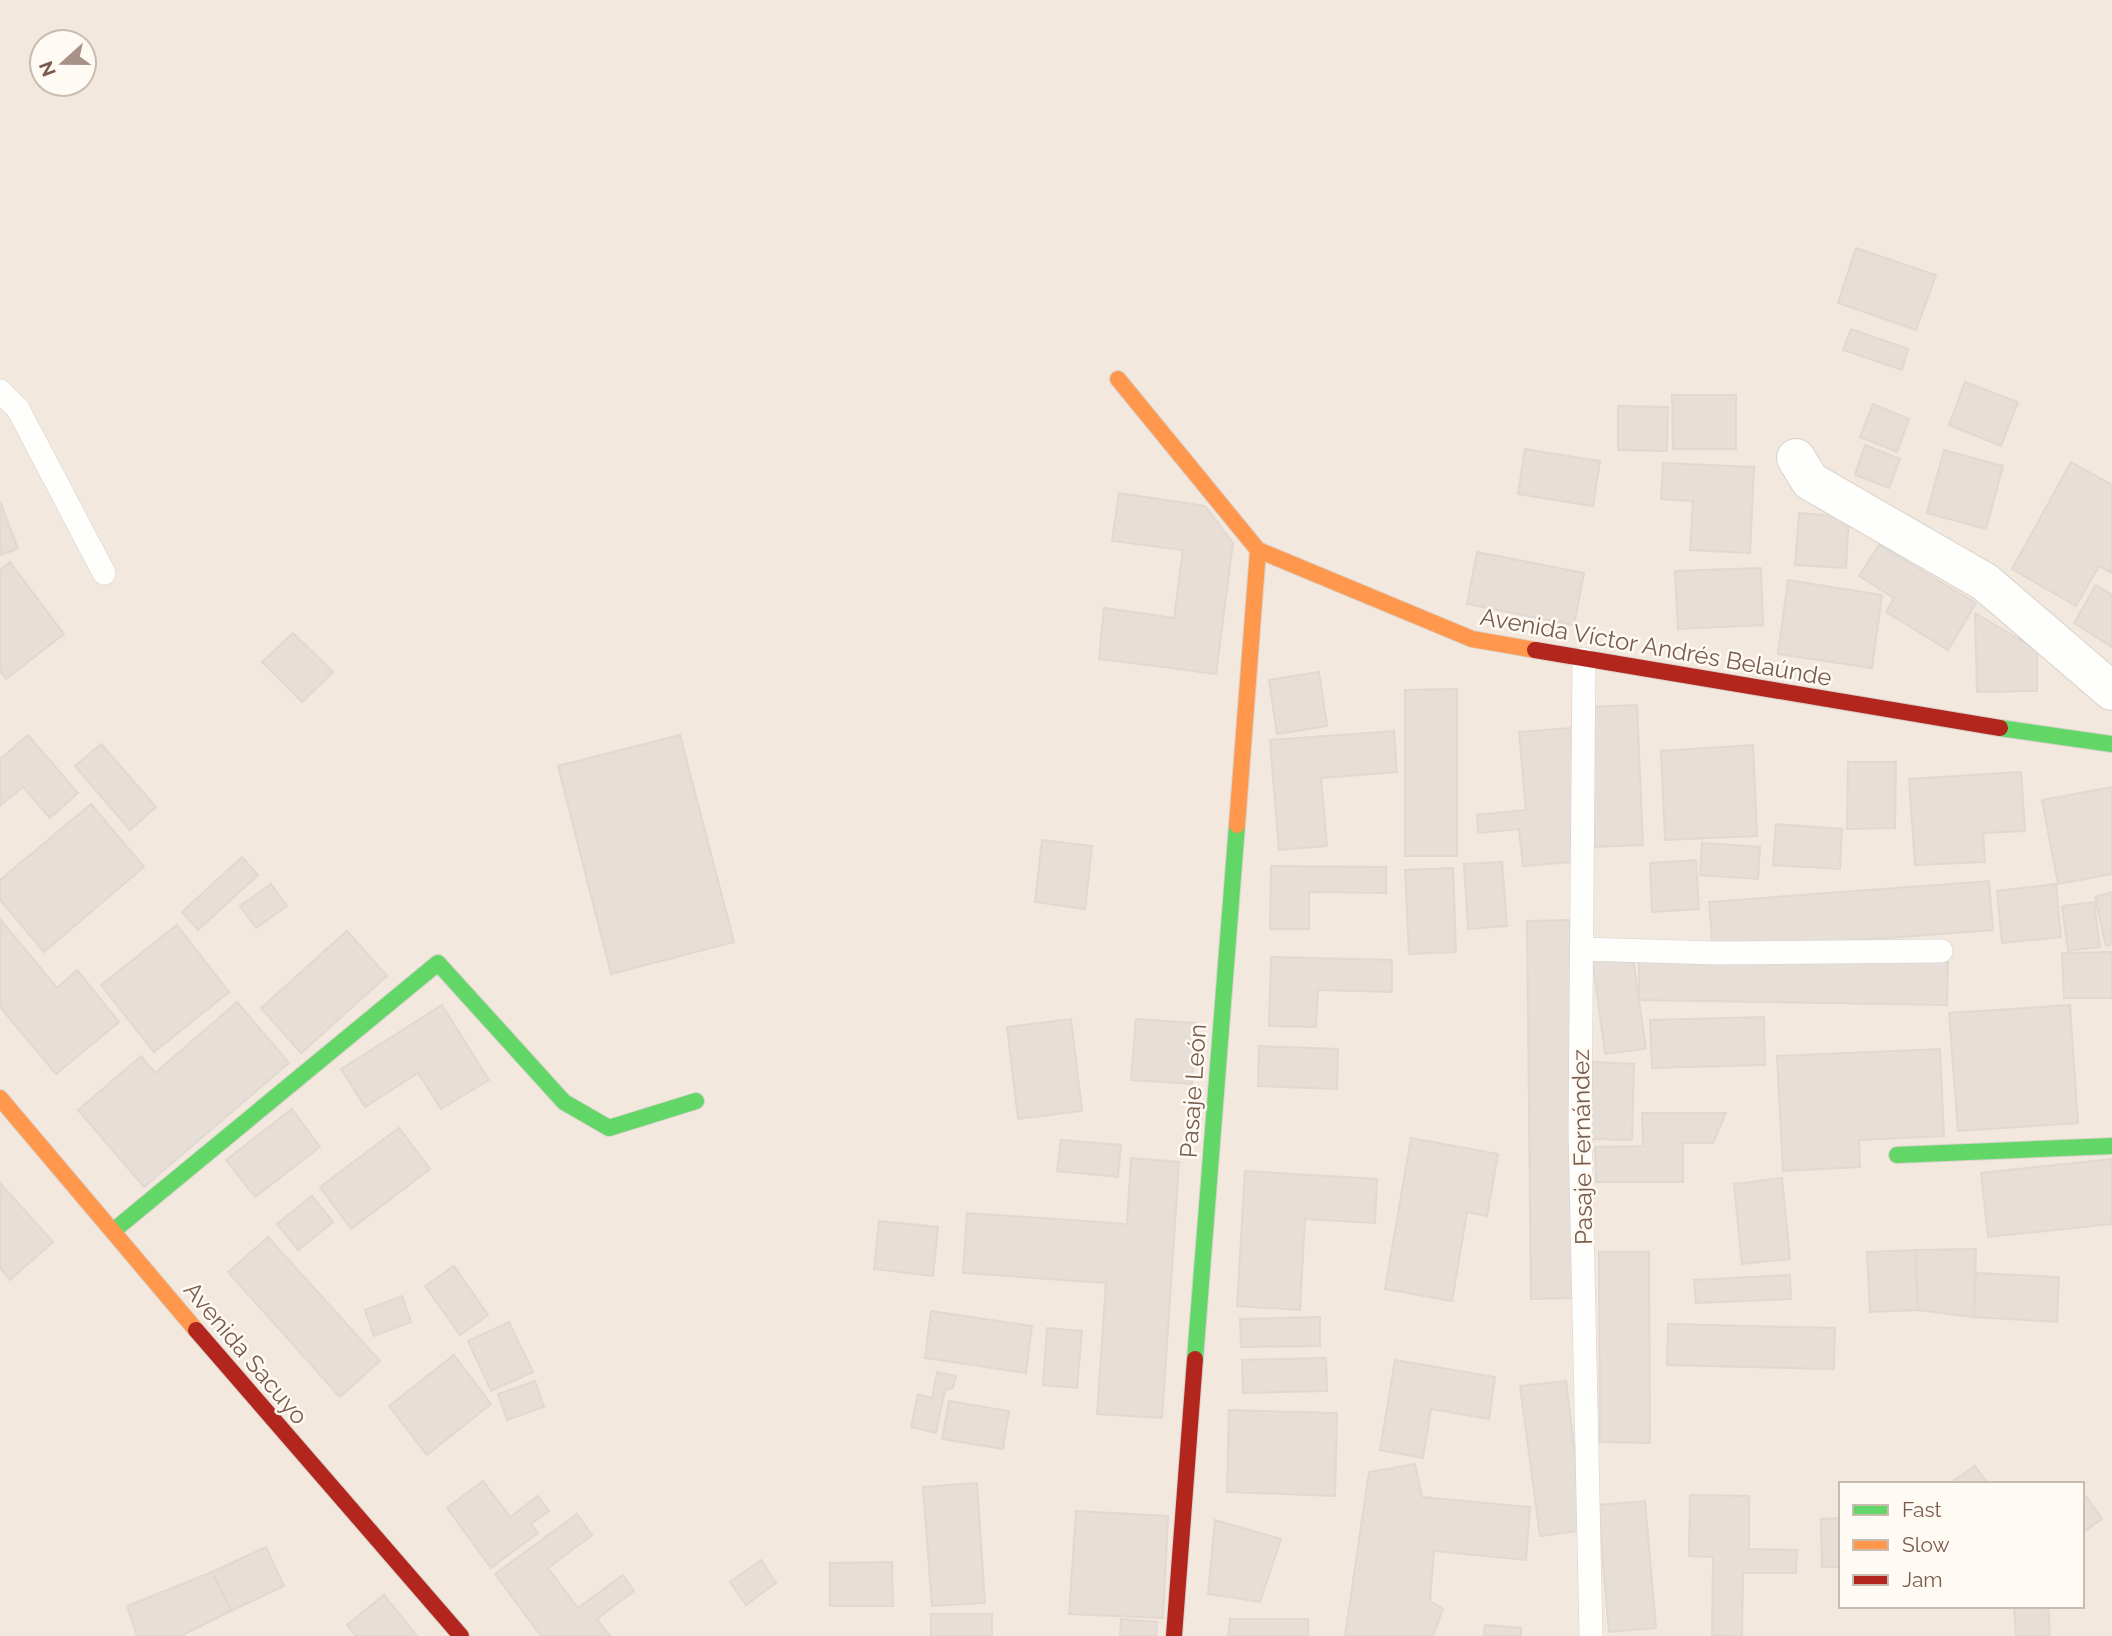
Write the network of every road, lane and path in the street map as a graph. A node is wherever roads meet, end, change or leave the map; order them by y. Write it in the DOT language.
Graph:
graph roads {
  1 [pos="1118,379"];
  2 [pos="0,391"];
  3 [pos="1797,458"];
  4 [pos="1258,550"];
  5 [pos="104,573"];
  6 [pos="1584,659"];
  7 [pos="2112,691"];
  8 [pos="2112,744"];
  9 [pos="1582,949"];
  10 [pos="1941,951"];
  11 [pos="0,1098"];
  12 [pos="696,1101"];
  13 [pos="2112,1146"];
  14 [pos="1897,1155"];
  15 [pos="113,1231"];
  16 [pos="461,1636"];
  17 [pos="1174,1636"];
  18 [pos="1591,1636"];
  1 -- 4 [label="street, Avenida Víctor Andrés Belaúnde"];
  2 -- 5 [label="lane"];
  3 -- 7 [label="street"];
  4 -- 6 [label="street, Avenida Víctor Andrés Belaúnde"];
  4 -- 17 [label="street, Pasaje León"];
  6 -- 8 [label="street, Avenida Víctor Andrés Belaúnde"];
  6 -- 9 [label="lane, Pasaje Fernández"];
  9 -- 10 [label="lane"];
  9 -- 18 [label="lane, Pasaje Fernández"];
  11 -- 15 [label="street, Avenida Sacuyo"];
  12 -- 15 [label="street"];
  13 -- 14 [label="street"];
  15 -- 16 [label="street, Avenida Sacuyo"];
}
